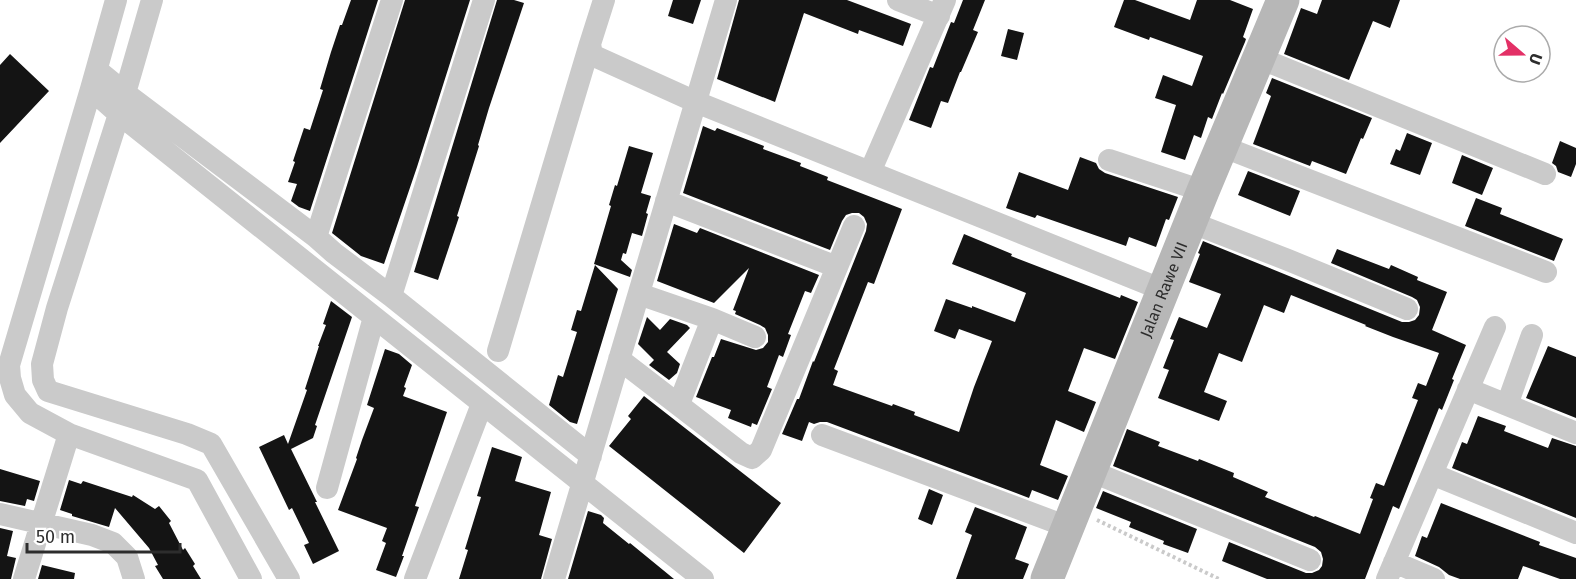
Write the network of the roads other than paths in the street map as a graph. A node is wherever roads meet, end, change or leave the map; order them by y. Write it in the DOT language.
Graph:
graph roads {
  1 [pos="116,0"];
  2 [pos="152,0"];
  3 [pos="392,0"];
  4 [pos="484,0"];
  5 [pos="604,0"];
  6 [pos="726,0"];
  7 [pos="897,0"];
  8 [pos="1283,0"];
  9 [pos="942,8"];
  10 [pos="590,44"];
  11 [pos="1259,58"];
  12 [pos="94,80"];
  13 [pos="696,102"];
  14 [pos="122,104"];
  15 [pos="1221,146"];
  16 [pos="1109,160"];
  17 [pos="870,172"];
  18 [pos="1545,174"];
  19 [pos="1203,191"];
  20 [pos="666,201"];
  21 [pos="1190,222"];
  22 [pos="854,226"];
  23 [pos="316,237"];
  24 [pos="837,267"];
  25 [pos="1546,272"];
  26 [pos="1163,290"];
  27 [pos="639,294"];
  28 [pos="391,296"];
  29 [pos="1407,309"];
  30 [pos="374,317"];
  31 [pos="712,319"];
  32 [pos="1495,327"];
  33 [pos="1532,335"];
  34 [pos="754,336"];
  35 [pos="498,351"];
  36 [pos="619,359"];
  37 [pos="1468,389"];
  38 [pos="8,393"];
  39 [pos="482,404"];
  40 [pos="679,404"];
  41 [pos="1507,405"];
  42 [pos="1576,433"];
  43 [pos="69,434"];
  44 [pos="822,435"];
  45 [pos="591,456"];
  46 [pos="1090,471"];
  47 [pos="1432,474"];
  48 [pos="582,483"];
  49 [pos="327,488"];
  50 [pos="0,514"];
  51 [pos="1071,518"];
  52 [pos="41,524"];
  53 [pos="1576,533"];
  54 [pos="1310,560"];
  55 [pos="1391,571"];
  56 [pos="131,575"];
  57 [pos="24,579"];
  58 [pos="251,579"];
  59 [pos="289,579"];
  60 [pos="415,579"];
  61 [pos="554,579"];
  62 [pos="703,579"];
  63 [pos="1047,579"];
  64 [pos="1434,579"];
  1 -- 12 [label="street"];
  2 -- 14 [label="street"];
  3 -- 23 [label="street"];
  4 -- 28 [label="street"];
  5 -- 10 [label="street"];
  6 -- 13 [label="street"];
  7 -- 9 [label="street"];
  8 -- 11 [label="main road, Jalan Rawe VII"];
  9 -- 17 [label="street"];
  10 -- 13 [label="street"];
  10 -- 35 [label="street"];
  11 -- 15 [label="main road, Jalan Rawe VII"];
  11 -- 18 [label="street"];
  12 -- 14 [label="street"];
  12 -- 38 [label="street"];
  13 -- 17 [label="street"];
  13 -- 20 [label="street"];
  14 -- 23 [label="street"];
  14 -- 30 [label="street"];
  14 -- 59 [label="street"];
  15 -- 19 [label="main road, Jalan Rawe VII"];
  15 -- 25 [label="street"];
  16 -- 19 [label="street"];
  17 -- 26 [label="street"];
  19 -- 21 [label="main road, Jalan Rawe VII"];
  20 -- 24 [label="street"];
  20 -- 27 [label="street"];
  21 -- 26 [label="main road, Jalan Rawe VII"];
  21 -- 29 [label="street"];
  22 -- 24 [label="street"];
  23 -- 28 [label="street"];
  24 -- 40 [label="street"];
  26 -- 46 [label="main road, Jalan Rawe VII"];
  27 -- 31 [label="street"];
  27 -- 36 [label="street"];
  28 -- 45 [label="street"];
  30 -- 39 [label="street"];
  30 -- 49 [label="street"];
  31 -- 34 [label="street"];
  31 -- 40 [label="street"];
  32 -- 37 [label="street"];
  33 -- 41 [label="street"];
  36 -- 40 [label="street"];
  36 -- 45 [label="street"];
  37 -- 41 [label="street"];
  37 -- 47 [label="street"];
  38 -- 43 [label="street"];
  39 -- 48 [label="street"];
  39 -- 60 [label="street"];
  41 -- 42 [label="street"];
  43 -- 52 [label="street"];
  43 -- 58 [label="street"];
  44 -- 51 [label="street"];
  45 -- 48 [label="street"];
  46 -- 51 [label="main road, Jalan Rawe VII"];
  46 -- 54 [label="street"];
  47 -- 53 [label="street"];
  47 -- 55 [label="street"];
  48 -- 61 [label="street"];
  48 -- 62 [label="street"];
  50 -- 52 [label="street"];
  51 -- 63 [label="main road, Jalan Rawe VII"];
  52 -- 56 [label="street"];
  52 -- 57 [label="street"];
  55 -- 64 [label="street"];
}
